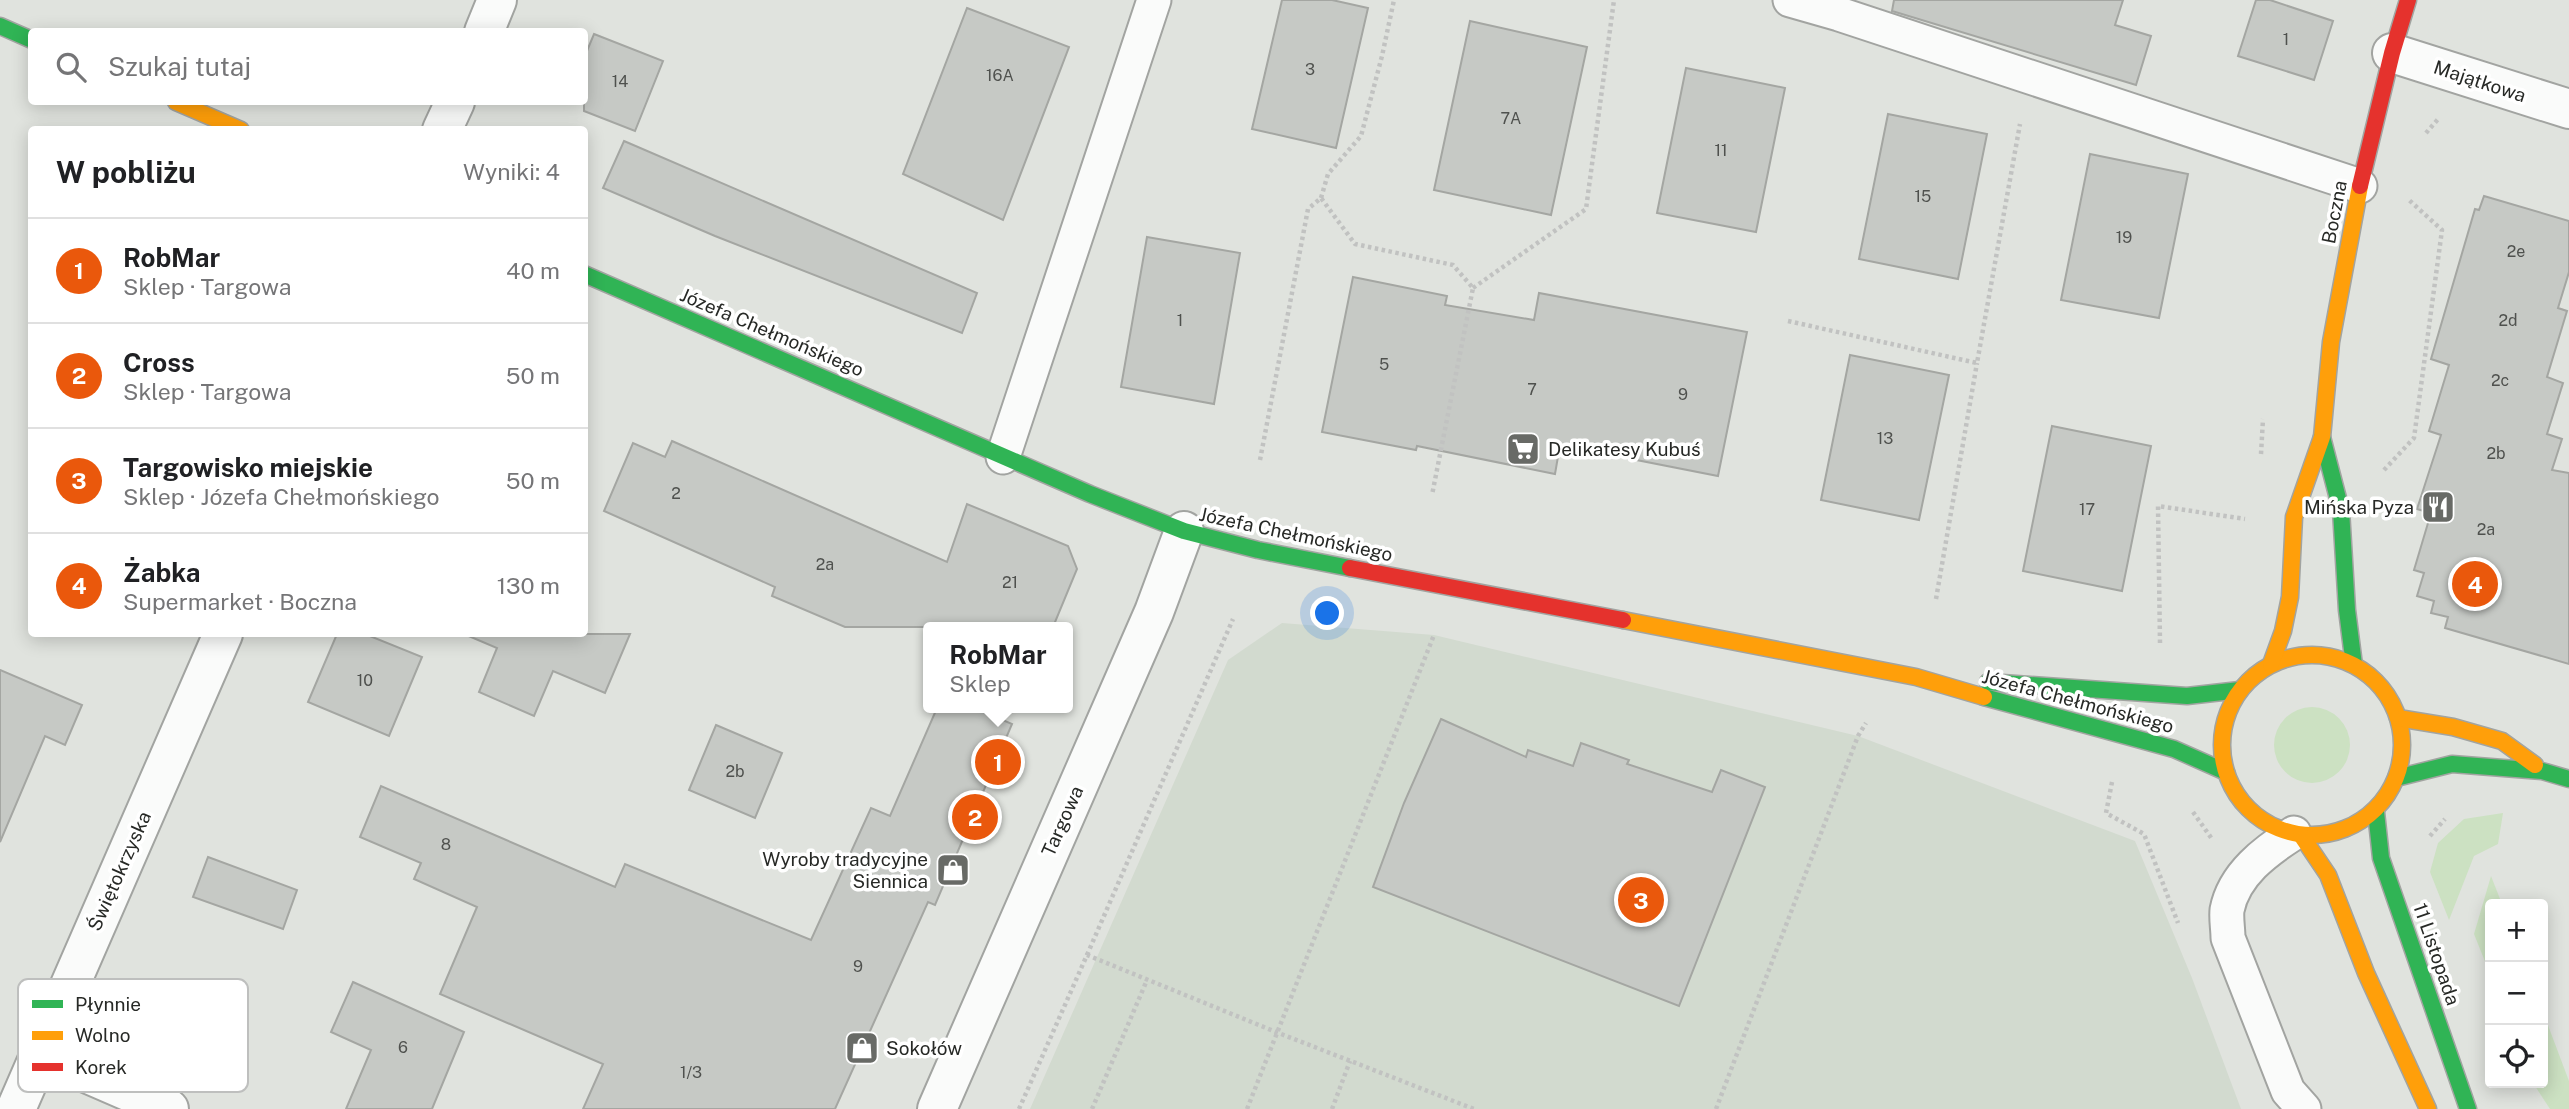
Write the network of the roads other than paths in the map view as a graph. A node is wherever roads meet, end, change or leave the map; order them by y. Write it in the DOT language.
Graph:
graph roads {
  1 [pos="497,0"];
  2 [pos="1154,0"];
  3 [pos="1790,0"];
  4 [pos="2408,0"];
  5 [pos="0,26"];
  6 [pos="486,28"];
  7 [pos="28,38"];
  8 [pos="2392,53"];
  9 [pos="183,105"];
  10 [pos="454,105"];
  11 [pos="2569,109"];
  12 [pos="232,126"];
  13 [pos="444,126"];
  14 [pos="2360,186"];
  15 [pos="588,276"];
  16 [pos="2322,437"];
  17 [pos="1003,457"];
  18 [pos="1184,531"];
  19 [pos="222,637"];
  20 [pos="2271,664"];
  21 [pos="2354,665"];
  22 [pos="1916,677"];
  23 [pos="2240,690"];
  24 [pos="2398,718"];
  25 [pos="2542,771"];
  26 [pos="2226,772"];
  27 [pos="2396,778"];
  28 [pos="2569,779"];
  29 [pos="2376,812"];
  30 [pos="2297,834"];
  31 [pos="72,979"];
  32 [pos="23,1092"];
  33 [pos="130,1092"];
  34 [pos="16,1109"];
  35 [pos="169,1109"];
  36 [pos="937,1109"];
  37 [pos="2304,1109"];
  38 [pos="2428,1109"];
  39 [pos="2468,1109"];
  1 -- 6 [label="street"];
  2 -- 17 [label="lane"];
  3 -- 14 [label="lane"];
  4 -- 8 [label="street, Boczna"];
  5 -- 7 [label="street"];
  8 -- 11 [label="street, Majątkowa"];
  8 -- 14 [label="street, Boczna"];
  9 -- 12 [label="street"];
  10 -- 13 [label="street"];
  14 -- 16 [label="street, Boczna"];
  15 -- 17 [label="street, Józefa Chełmońskiego"];
  16 -- 20 [label="street, Boczna"];
  16 -- 21 [label="street, Boczna"];
  17 -- 18 [label="street, Józefa Chełmońskiego"];
  18 -- 22 [label="street, Józefa Chełmońskiego"];
  18 -- 36 [label="street, Targowa"];
  19 -- 31 [label="street, Świętokrzyska"];
  20 -- 21 [label="street"];
  20 -- 23 [label="street"];
  21 -- 24 [label="street"];
  22 -- 23 [label="street, Józefa Chełmońskiego"];
  22 -- 26 [label="street, Józefa Chełmońskiego"];
  23 -- 26 [label="street"];
  24 -- 25 [label="street"];
  24 -- 27 [label="street"];
  25 -- 27 [label="street"];
  25 -- 28 [label="street"];
  26 -- 30 [label="street"];
  27 -- 29 [label="street"];
  29 -- 30 [label="street"];
  29 -- 39 [label="street, 11 Listopada"];
  30 -- 37 [label="lane"];
  30 -- 38 [label="street"];
  32 -- 34 [label="street, Świętokrzyska"];
  33 -- 35 [label="street"];
}
